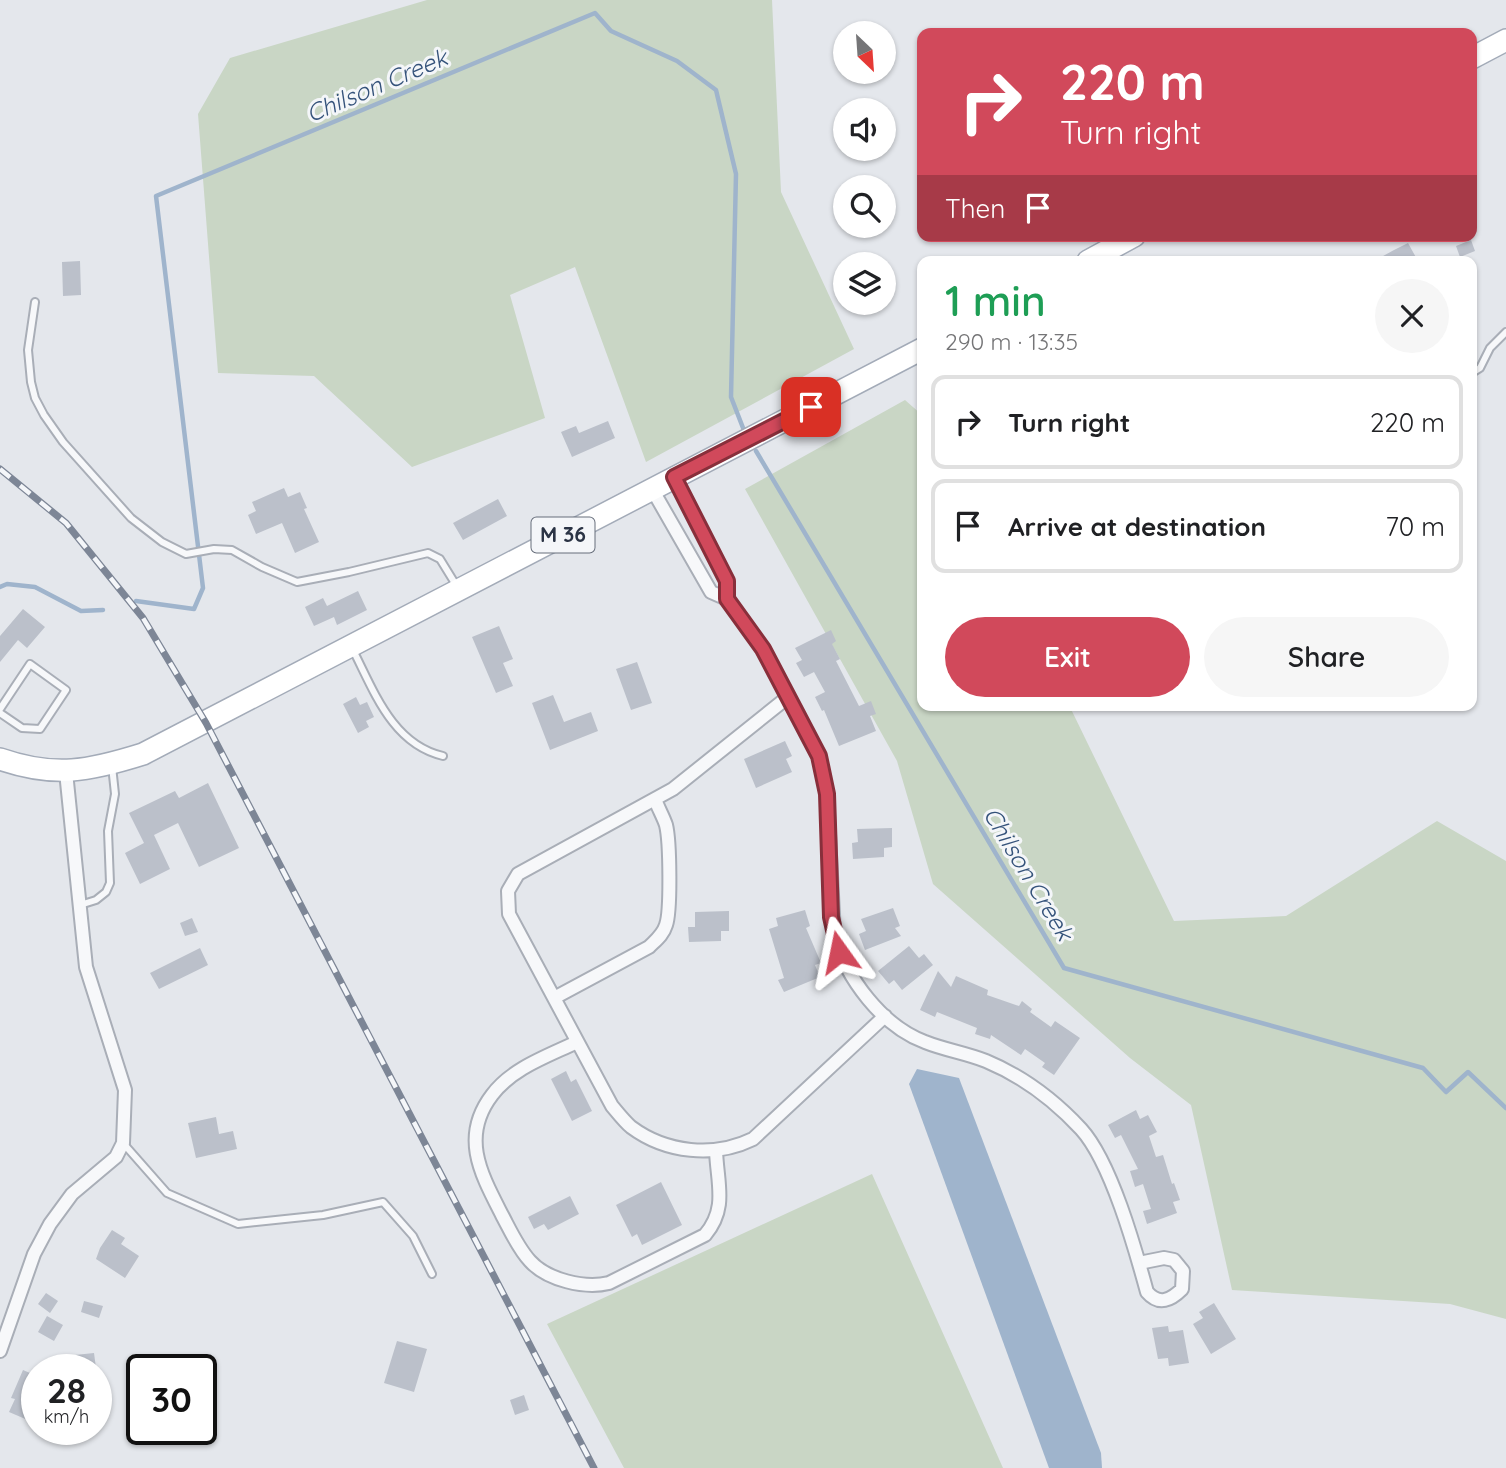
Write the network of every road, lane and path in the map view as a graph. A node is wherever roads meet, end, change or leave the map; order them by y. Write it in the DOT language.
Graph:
graph roads {
  1 [pos="1506,40"];
  2 [pos="1477,55"];
  3 [pos="1123,242"];
  4 [pos="1097,256"];
  5 [pos="35,302"];
  6 [pos="1506,332"];
  7 [pos="917,353"];
  8 [pos="1477,370"];
  9 [pos="674,477"];
  10 [pos="652,489"];
  11 [pos="459,590"];
  12 [pos="727,599"];
  13 [pos="351,647"];
  14 [pos="788,697"];
  15 [pos="0,711"];
  16 [pos="443,756"];
  17 [pos="0,760"];
  18 [pos="112,764"];
  19 [pos="66,772"];
  20 [pos="655,799"];
  21 [pos="79,905"];
  22 [pos="554,998"];
  23 [pos="885,1016"];
  24 [pos="578,1042"];
  25 [pos="123,1143"];
  26 [pos="716,1150"];
  27 [pos="1139,1263"];
  28 [pos="432,1274"];
  29 [pos="0,1351"];
  1 -- 2 [label="main road"];
  3 -- 4 [label="main road"];
  5 -- 11 [label="lane"];
  6 -- 8 [label="lane"];
  7 -- 9 [label="main road, M 36"];
  9 -- 10 [label="main road, M 36"];
  9 -- 12 [label="street"];
  10 -- 11 [label="main road, M 36"];
  10 -- 12 [label="street"];
  11 -- 13 [label="main road, M 36"];
  12 -- 14 [label="street"];
  13 -- 16 [label="lane"];
  13 -- 18 [label="main road, M 36"];
  14 -- 20 [label="street"];
  14 -- 23 [label="street"];
  15 -- 15 [label="lane"];
  17 -- 19 [label="main road, M 36"];
  18 -- 19 [label="main road, M 36"];
  18 -- 21 [label="lane"];
  19 -- 21 [label="street"];
  20 -- 22 [label="street"];
  20 -- 22 [label="street"];
  21 -- 25 [label="street"];
  22 -- 24 [label="street"];
  23 -- 26 [label="street"];
  23 -- 27 [label="street"];
  24 -- 26 [label="street"];
  24 -- 26 [label="street"];
  25 -- 28 [label="lane"];
  25 -- 29 [label="street"];
}
